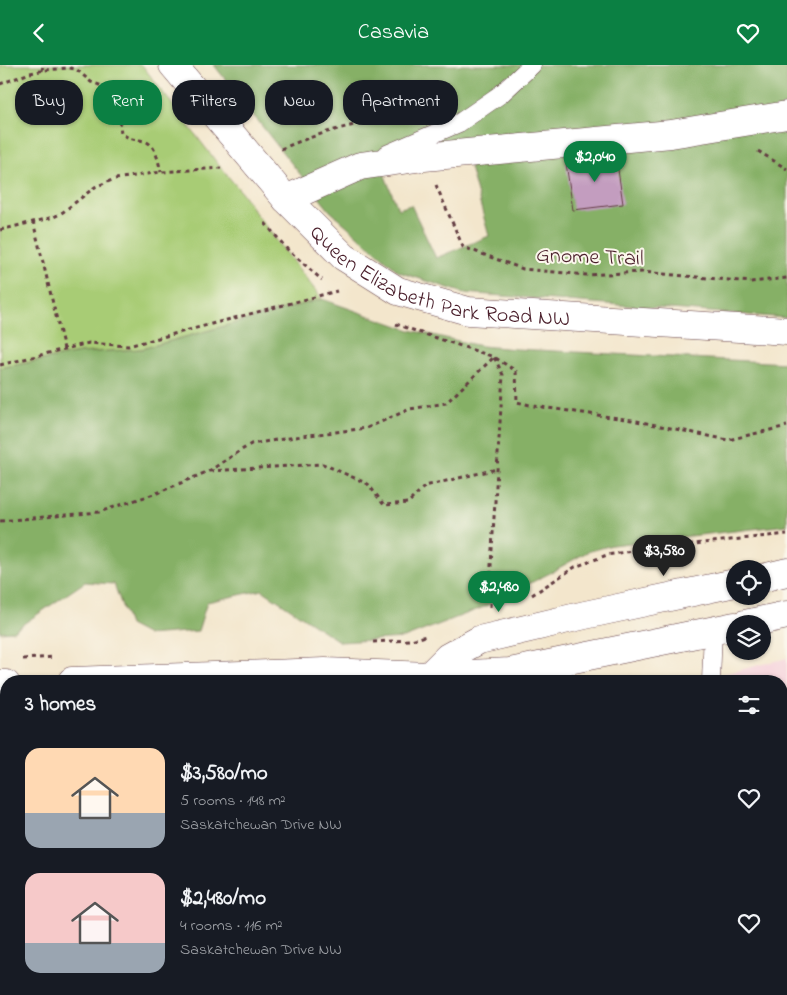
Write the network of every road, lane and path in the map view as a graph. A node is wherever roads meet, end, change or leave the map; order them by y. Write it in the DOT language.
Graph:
graph roads {
  1 [pos="43,65"];
  2 [pos="173,65"];
  3 [pos="532,65"];
  4 [pos="42,71"];
  5 [pos="0,84"];
  6 [pos="787,115"];
  7 [pos="352,125"];
  8 [pos="275,152"];
  9 [pos="424,157"];
  10 [pos="360,166"];
  11 [pos="221,168"];
  12 [pos="161,172"];
  13 [pos="286,199"];
  14 [pos="33,221"];
  15 [pos="0,230"];
  16 [pos="787,278"];
  17 [pos="338,291"];
  18 [pos="787,331"];
  19 [pos="64,349"];
  20 [pos="0,365"];
  21 [pos="503,375"];
  22 [pos="787,426"];
  23 [pos="497,469"];
  24 [pos="210,471"];
  25 [pos="0,521"];
  26 [pos="787,534"];
  27 [pos="787,572"];
  28 [pos="771,575"];
  29 [pos="726,585"];
  30 [pos="530,596"];
  31 [pos="490,611"];
  32 [pos="787,615"];
  33 [pos="771,618"];
  34 [pos="724,628"];
  35 [pos="427,636"];
  36 [pos="366,642"];
  37 [pos="58,657"];
  38 [pos="19,659"];
  39 [pos="432,675"];
  40 [pos="511,675"];
  41 [pos="712,675"];
  1 -- 4 [label="path"];
  2 -- 13 [label="main road, Queen Elizabeth Park Road NW"];
  3 -- 10 [label="lane"];
  4 -- 5 [label="path"];
  4 -- 12 [label="path"];
  6 -- 9 [label="main road"];
  7 -- 8 [label="path"];
  9 -- 10 [label="main road"];
  9 -- 16 [label="path, Gnome Trail"];
  10 -- 13 [label="main road"];
  11 -- 12 [label="path"];
  12 -- 14 [label="path"];
  13 -- 18 [label="main road, Queen Elizabeth Park Road NW"];
  14 -- 15 [label="path"];
  14 -- 19 [label="path"];
  17 -- 19 [label="path"];
  19 -- 20 [label="path"];
  21 -- 23 [label="path"];
  22 -- 24 [label="path"];
  23 -- 24 [label="path"];
  23 -- 31 [label="path"];
  24 -- 25 [label="path"];
  26 -- 30 [label="path"];
  27 -- 28 [label="main road"];
  29 -- 39 [label="main road"];
  32 -- 33 [label="main road"];
  34 -- 40 [label="main road"];
  34 -- 41 [label="lane"];
  35 -- 36 [label="path"];
  37 -- 38 [label="path"];
}
